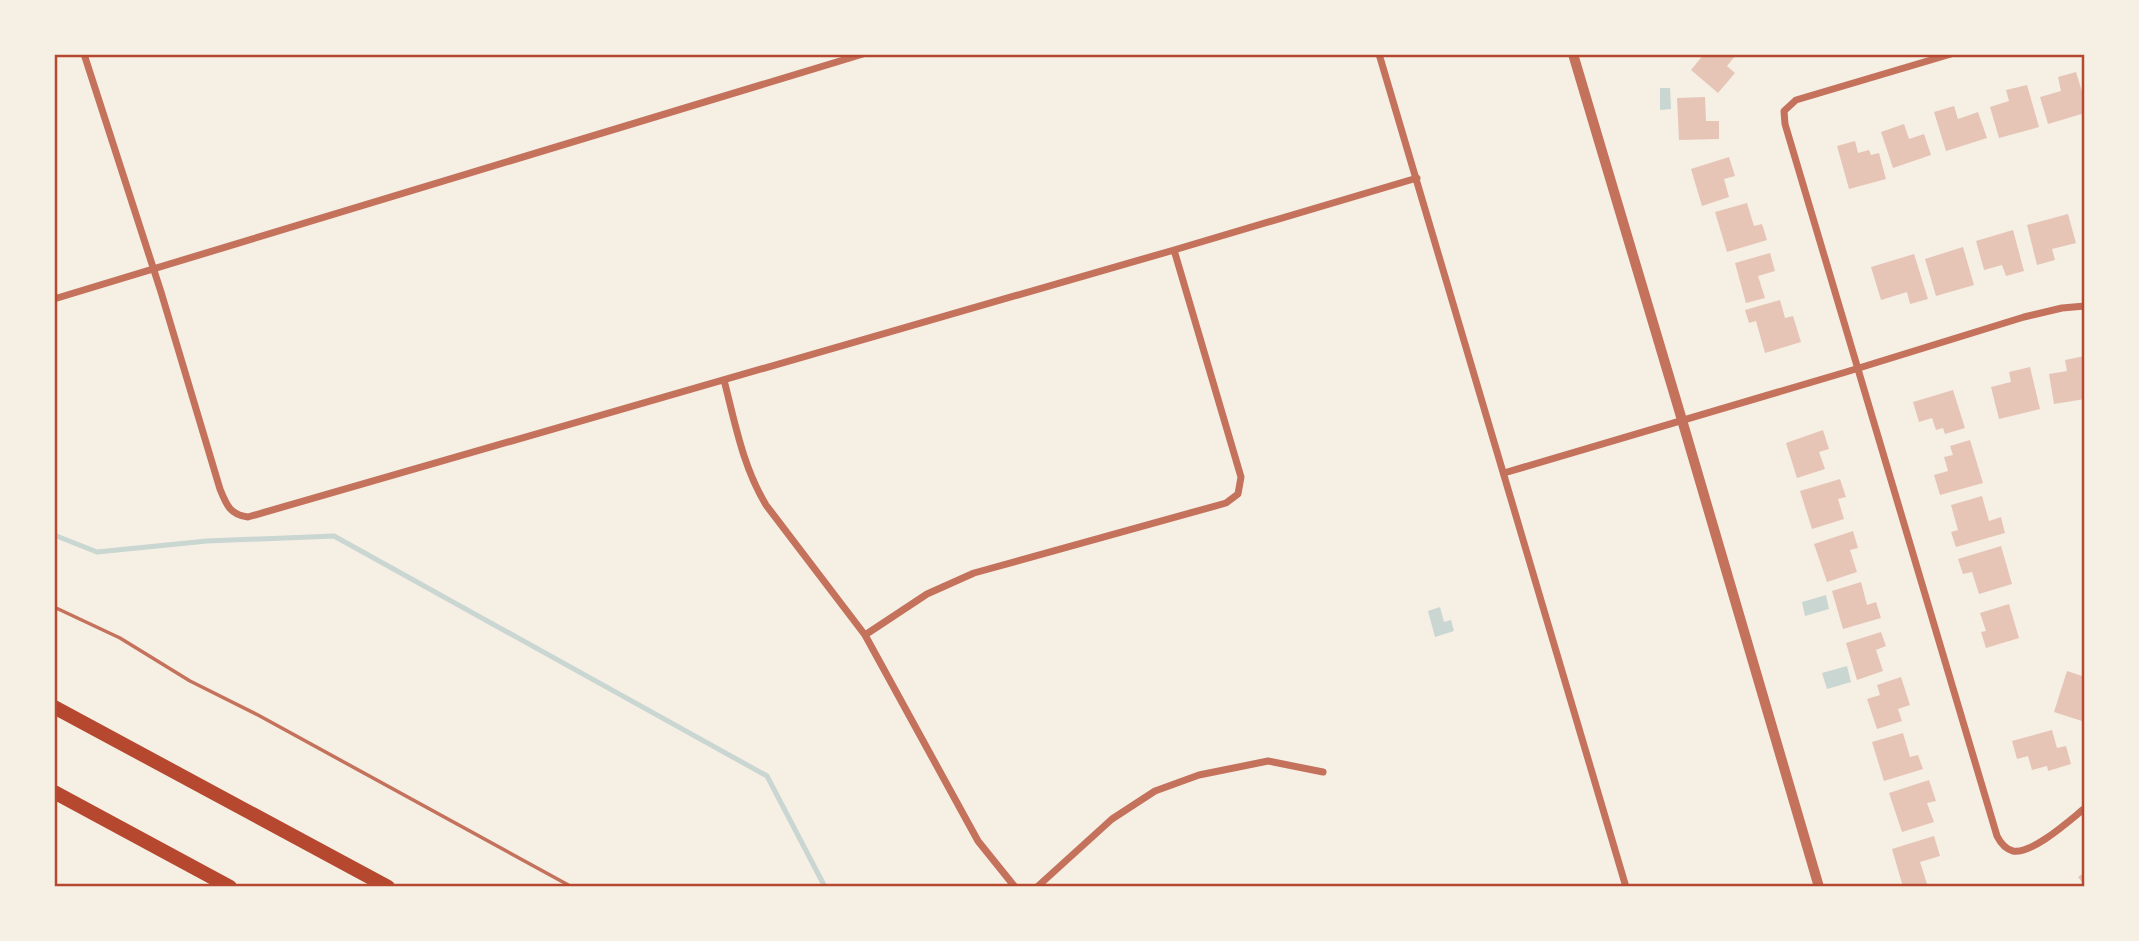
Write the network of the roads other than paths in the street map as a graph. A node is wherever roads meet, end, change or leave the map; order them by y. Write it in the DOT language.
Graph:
graph roads {
  1 [pos="84,54"];
  2 [pos="863,54"];
  3 [pos="1379,54"];
  4 [pos="1573,54"];
  5 [pos="1951,54"];
  6 [pos="1417,178"];
  7 [pos="1174,250"];
  8 [pos="153,269"];
  9 [pos="54,299"];
  10 [pos="2085,306"];
  11 [pos="1859,368"];
  12 [pos="724,380"];
  13 [pos="1682,420"];
  14 [pos="1504,473"];
  15 [pos="54,607"];
  16 [pos="866,635"];
  17 [pos="54,707"];
  18 [pos="1323,772"];
  19 [pos="54,792"];
  20 [pos="2085,808"];
  21 [pos="230,887"];
  22 [pos="388,887"];
  23 [pos="572,887"];
  24 [pos="1015,887"];
  25 [pos="1037,887"];
  26 [pos="1626,887"];
  27 [pos="1819,887"];
  1 -- 8 [label="street"];
  2 -- 8 [label="street"];
  3 -- 6 [label="street"];
  4 -- 13 [label="street"];
  5 -- 11 [label="street"];
  6 -- 7 [label="street"];
  6 -- 14 [label="street"];
  7 -- 12 [label="street"];
  7 -- 16 [label="street"];
  8 -- 9 [label="street"];
  8 -- 12 [label="street"];
  10 -- 11 [label="street"];
  11 -- 13 [label="street"];
  11 -- 20 [label="street"];
  12 -- 16 [label="street"];
  13 -- 14 [label="street"];
  13 -- 27 [label="street"];
  14 -- 26 [label="street"];
  15 -- 23 [label="lane"];
  16 -- 24 [label="street"];
  17 -- 22 [label="highway"];
  18 -- 25 [label="street"];
  19 -- 21 [label="highway"];
}
